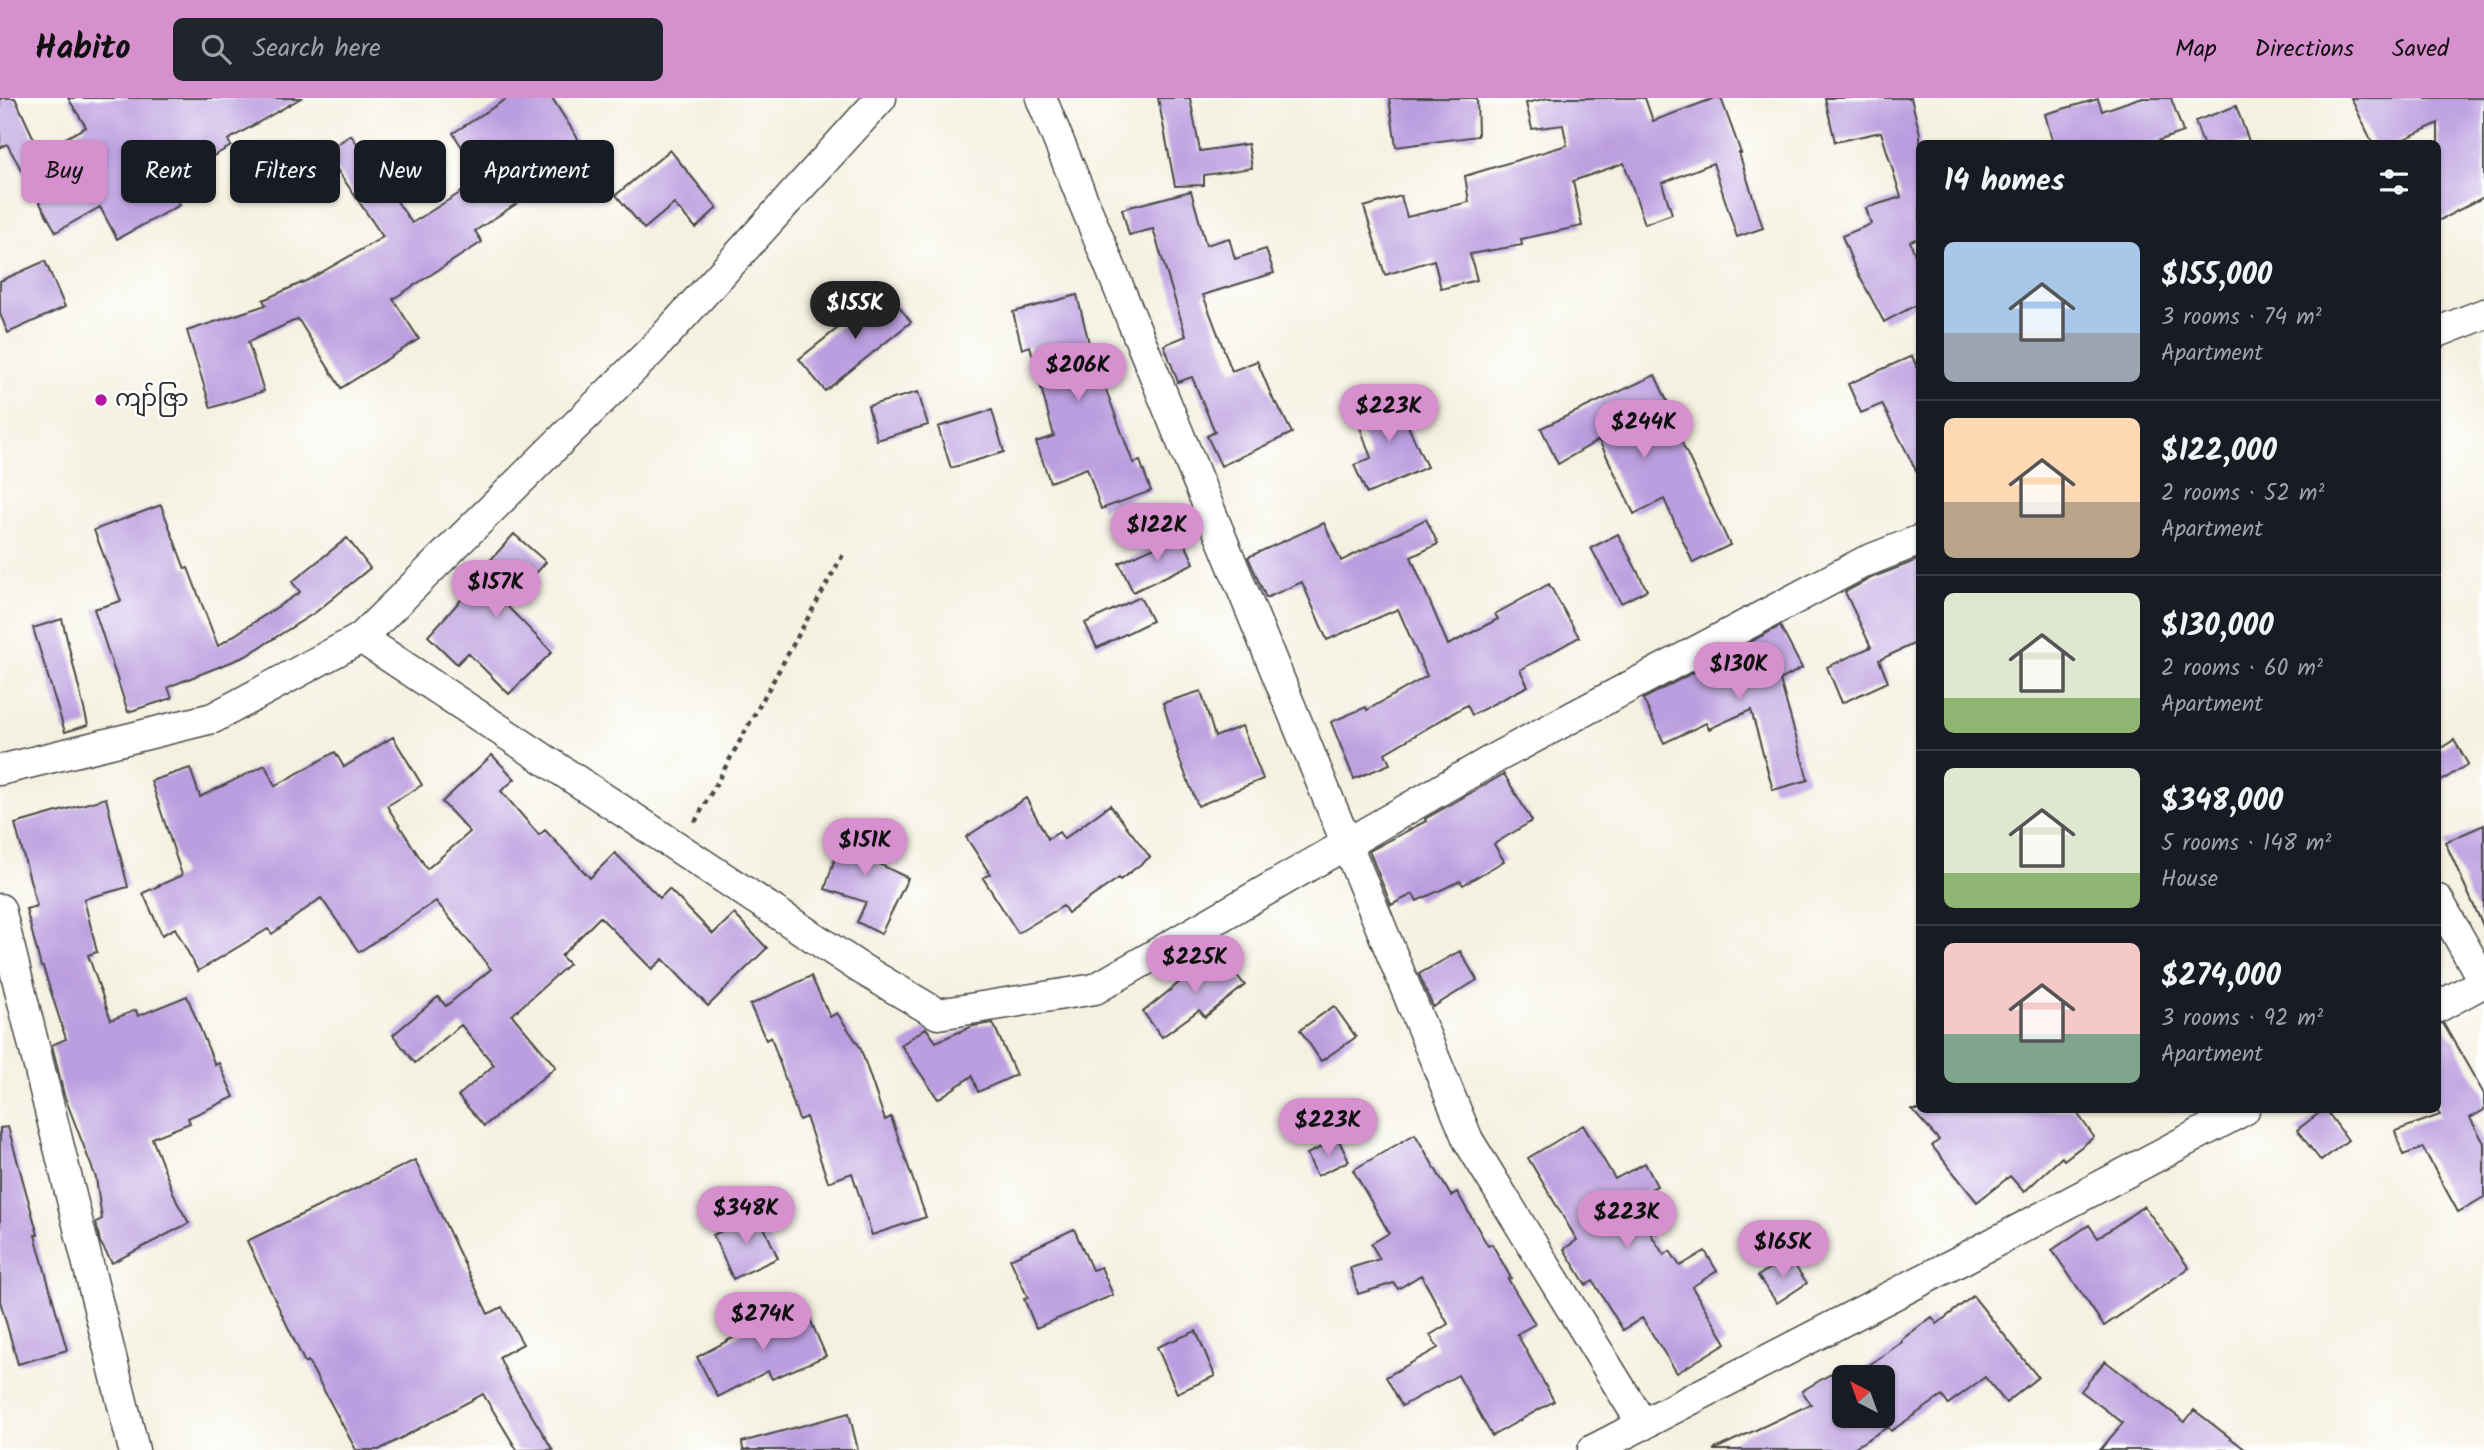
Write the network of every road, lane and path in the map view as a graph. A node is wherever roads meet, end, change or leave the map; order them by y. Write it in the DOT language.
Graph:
graph roads {
  1 [pos="881,98"];
  2 [pos="1041,98"];
  3 [pos="2484,314"];
  4 [pos="2441,331"];
  5 [pos="1916,542"];
  6 [pos="845,551"];
  7 [pos="361,638"];
  8 [pos="0,770"];
  9 [pos="1346,842"];
  10 [pos="680,849"];
  11 [pos="2441,906"];
  12 [pos="0,909"];
  13 [pos="2484,982"];
  14 [pos="2441,1005"];
  15 [pos="2238,1113"];
  16 [pos="1643,1425"];
  17 [pos="134,1450"];
  18 [pos="1593,1450"];
  1 -- 7 [label="street"];
  2 -- 9 [label="street"];
  3 -- 4 [label="street"];
  5 -- 9 [label="street"];
  6 -- 10 [label="path"];
  7 -- 8 [label="street"];
  7 -- 10 [label="street"];
  9 -- 10 [label="street"];
  9 -- 16 [label="street"];
  11 -- 13 [label="street"];
  12 -- 17 [label="street"];
  13 -- 14 [label="street"];
  15 -- 16 [label="street"];
  16 -- 18 [label="street"];
}
